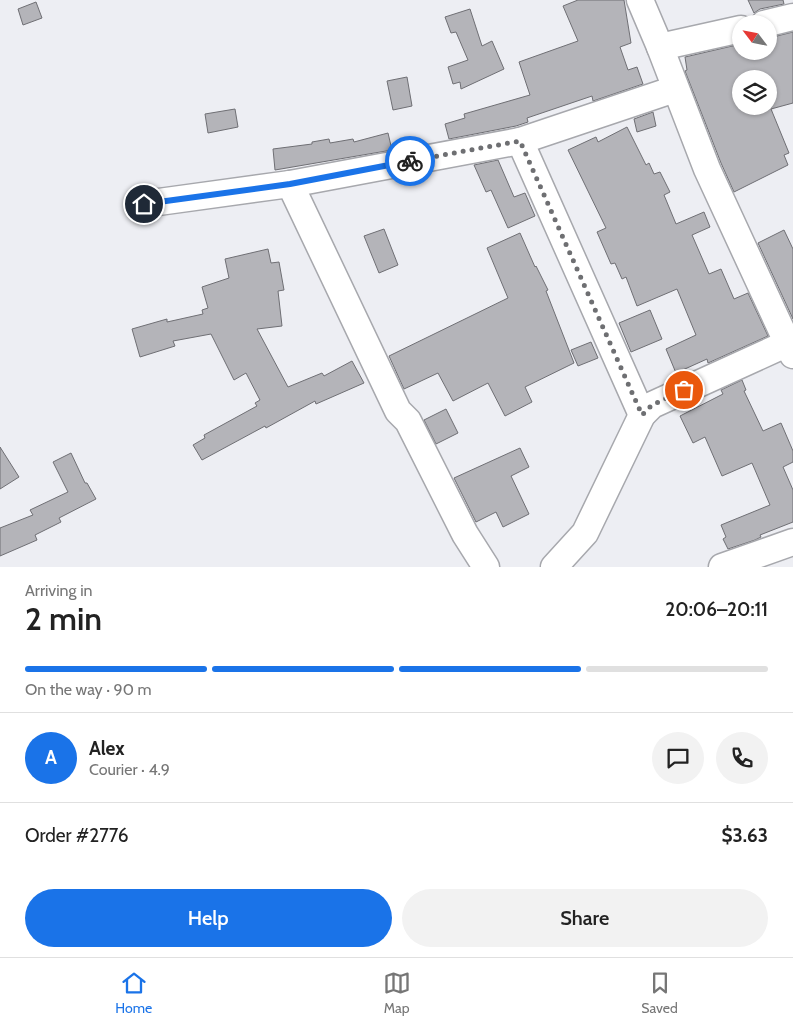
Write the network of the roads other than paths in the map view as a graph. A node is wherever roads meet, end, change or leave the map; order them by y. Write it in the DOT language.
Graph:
graph roads {
  1 [pos="640,0"];
  2 [pos="793,17"];
  3 [pos="778,21"];
  4 [pos="732,31"];
  5 [pos="660,46"];
  6 [pos="675,89"];
  7 [pos="520,141"];
  8 [pos="290,184"];
  9 [pos="144,204"];
  10 [pos="790,349"];
  11 [pos="642,415"];
  12 [pos="793,542"];
  13 [pos="486,567"];
  14 [pos="554,567"];
  15 [pos="722,567"];
  1 -- 5 [label="street"];
  2 -- 3 [label="street"];
  4 -- 5 [label="street"];
  5 -- 6 [label="street"];
  6 -- 7 [label="street"];
  6 -- 10 [label="street"];
  7 -- 8 [label="street"];
  7 -- 11 [label="street"];
  8 -- 9 [label="street"];
  8 -- 13 [label="street"];
  10 -- 11 [label="street"];
  11 -- 14 [label="street"];
  12 -- 15 [label="street"];
}
